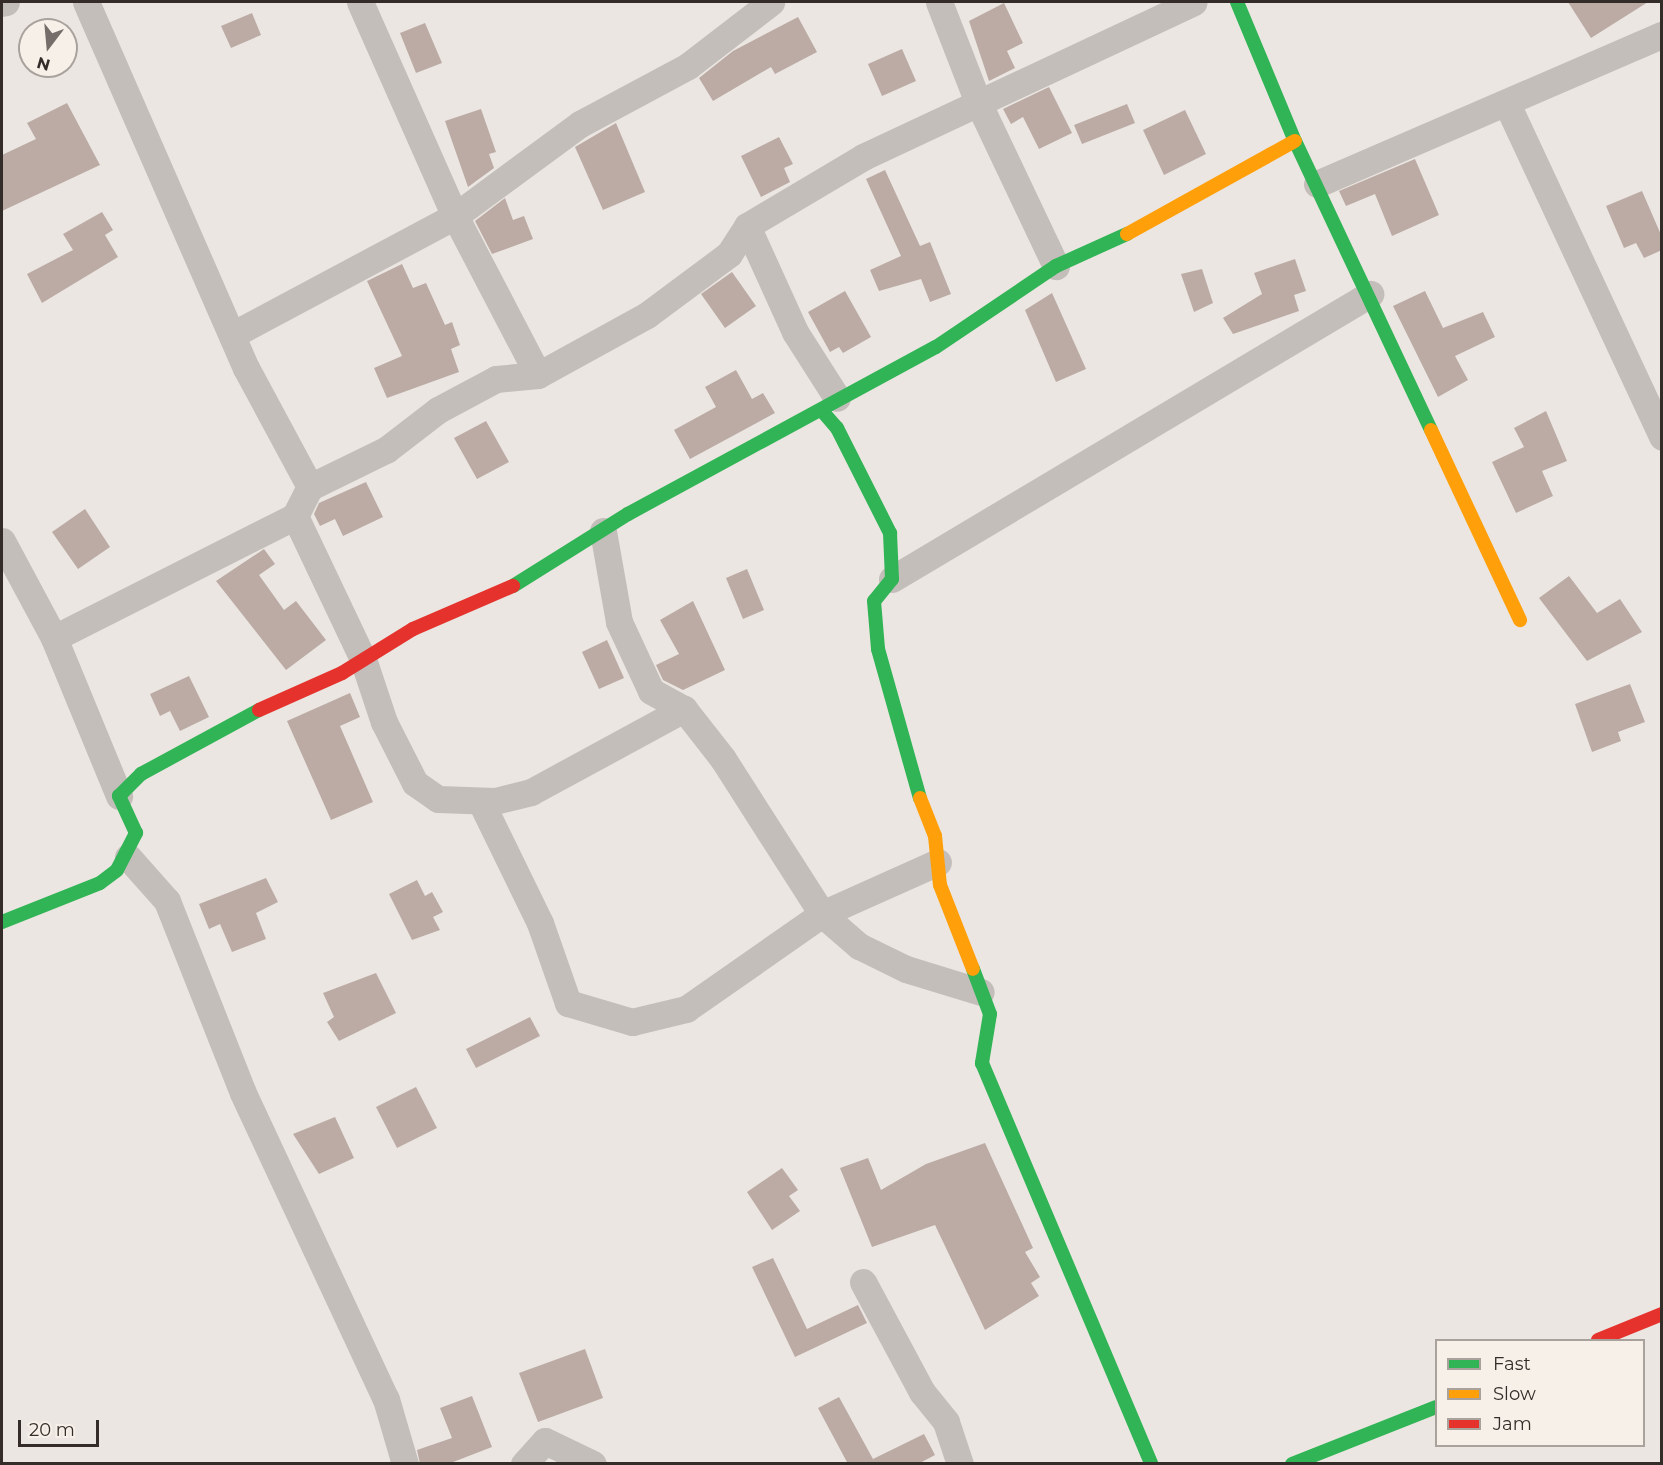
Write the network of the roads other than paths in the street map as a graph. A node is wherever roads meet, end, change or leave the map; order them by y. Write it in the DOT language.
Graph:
graph roads {
  1 [pos="6,2"];
  2 [pos="86,2"];
  3 [pos="360,2"];
  4 [pos="771,2"];
  5 [pos="939,2"];
  6 [pos="1194,2"];
  7 [pos="1237,2"];
  8 [pos="2,3"];
  9 [pos="1662,35"];
  10 [pos="977,100"];
  11 [pos="1508,106"];
  12 [pos="1295,141"];
  13 [pos="1317,184"];
  14 [pos="454,216"];
  15 [pos="747,226"];
  16 [pos="1056,266"];
  17 [pos="1370,294"];
  18 [pos="232,334"];
  19 [pos="538,375"];
  20 [pos="830,405"];
  21 [pos="1662,437"];
  22 [pos="310,487"];
  23 [pos="295,516"];
  24 [pos="603,531"];
  25 [pos="3,550"];
  26 [pos="892,579"];
  27 [pos="1520,620"];
  28 [pos="54,638"];
  29 [pos="363,659"];
  30 [pos="684,709"];
  31 [pos="119,796"];
  32 [pos="481,802"];
  33 [pos="128,856"];
  34 [pos="938,862"];
  35 [pos="822,914"];
  36 [pos="2,922"];
  37 [pos="981,992"];
  38 [pos="863,1282"];
  39 [pos="1662,1314"];
  40 [pos="1603,1339"];
  41 [pos="1435,1408"];
  42 [pos="405,1464"];
  43 [pos="524,1464"];
  44 [pos="593,1464"];
  45 [pos="960,1464"];
  46 [pos="1151,1464"];
  47 [pos="1292,1464"];
  1 -- 8 [label="street"];
  2 -- 18 [label="street"];
  3 -- 14 [label="street"];
  4 -- 14 [label="street"];
  5 -- 10 [label="street"];
  6 -- 10 [label="street"];
  7 -- 12 [label="street"];
  9 -- 11 [label="street"];
  10 -- 15 [label="street"];
  10 -- 16 [label="street"];
  11 -- 13 [label="street"];
  11 -- 21 [label="street"];
  12 -- 13 [label="street"];
  12 -- 16 [label="street"];
  13 -- 17 [label="street"];
  14 -- 18 [label="street"];
  14 -- 19 [label="street"];
  15 -- 19 [label="street"];
  15 -- 20 [label="street"];
  16 -- 20 [label="street"];
  17 -- 26 [label="street"];
  17 -- 27 [label="street"];
  18 -- 22 [label="street"];
  19 -- 22 [label="street"];
  20 -- 24 [label="street"];
  20 -- 26 [label="street"];
  22 -- 23 [label="street"];
  23 -- 28 [label="street"];
  23 -- 29 [label="street"];
  24 -- 29 [label="street"];
  24 -- 30 [label="street"];
  25 -- 28 [label="street"];
  26 -- 34 [label="street"];
  28 -- 31 [label="street"];
  29 -- 31 [label="street"];
  29 -- 32 [label="street"];
  30 -- 32 [label="street"];
  30 -- 35 [label="street"];
  31 -- 33 [label="street"];
  32 -- 35 [label="street"];
  33 -- 36 [label="street"];
  33 -- 42 [label="street"];
  34 -- 35 [label="street"];
  34 -- 37 [label="street"];
  35 -- 37 [label="street"];
  37 -- 46 [label="street"];
  38 -- 45 [label="street"];
  39 -- 40 [label="street"];
  41 -- 47 [label="street"];
  43 -- 44 [label="street"];
}
